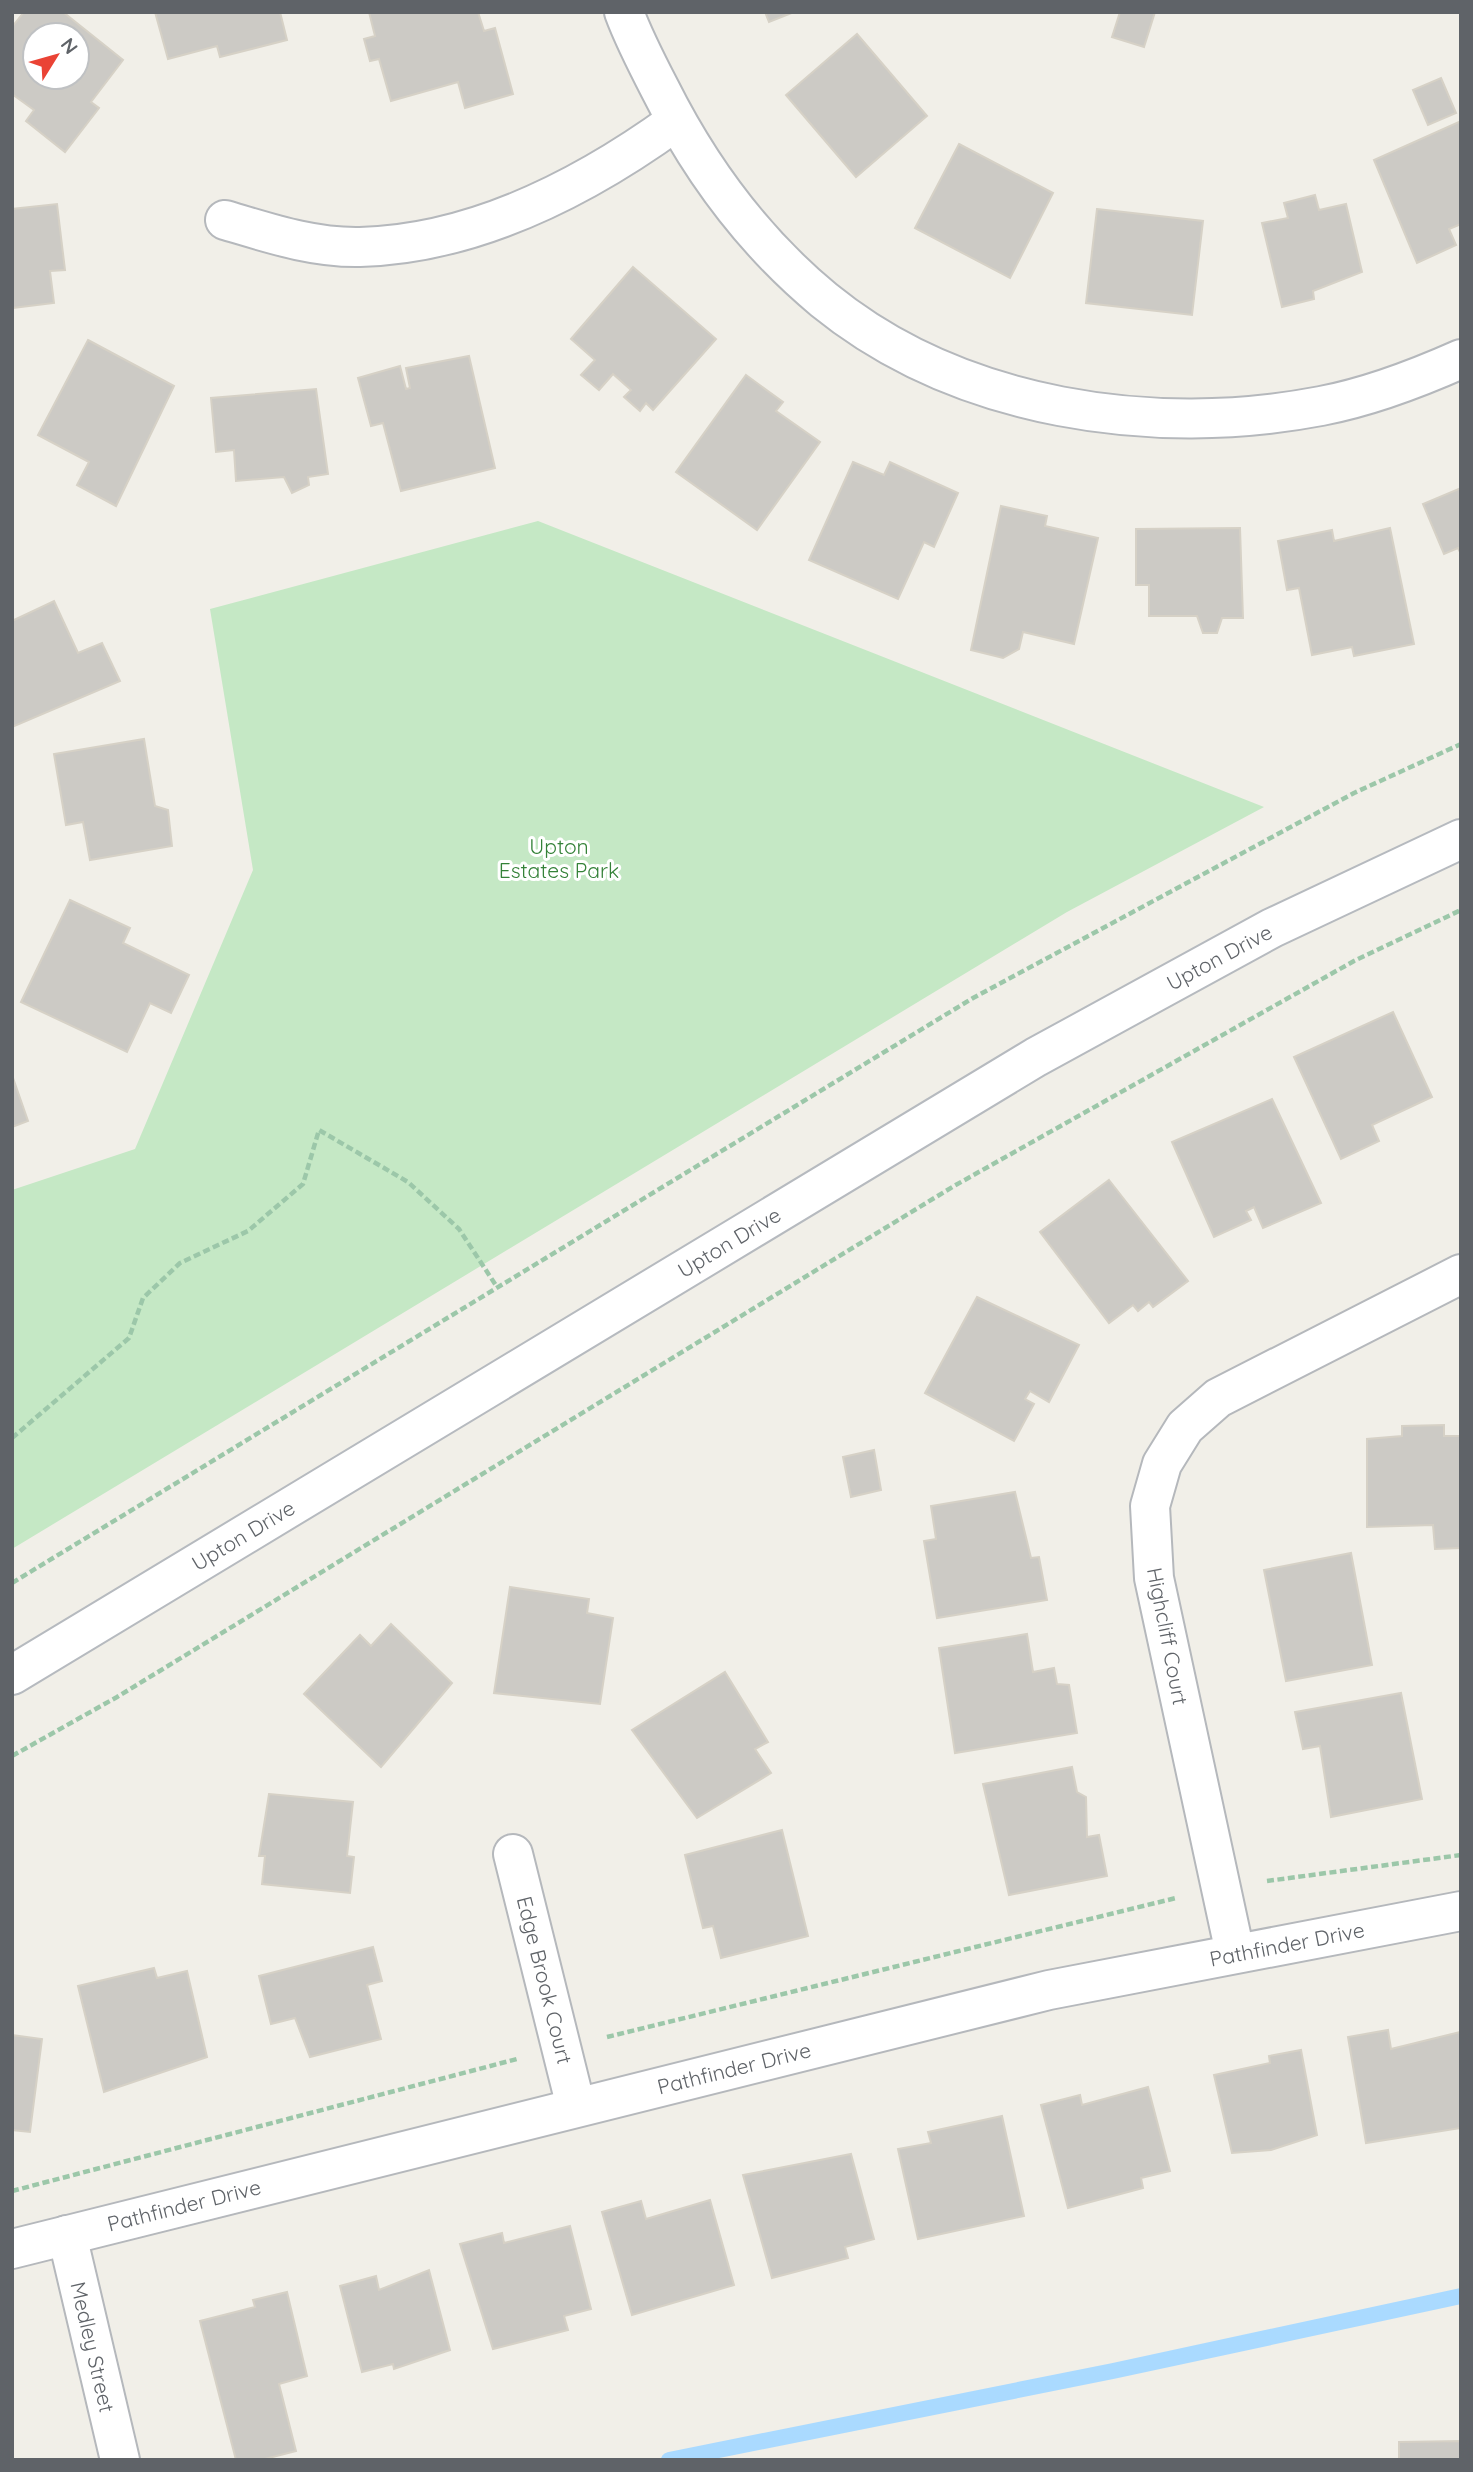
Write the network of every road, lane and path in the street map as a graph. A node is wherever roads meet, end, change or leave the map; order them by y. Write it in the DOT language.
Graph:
graph roads {
  1 [pos="624,12"];
  2 [pos="676,121"];
  3 [pos="225,220"];
  4 [pos="1461,359"];
  5 [pos="1461,744"];
  6 [pos="1461,839"];
  7 [pos="1461,910"];
  8 [pos="1461,1274"];
  9 [pos="498,1287"];
  10 [pos="12,1438"];
  11 [pos="12,1583"];
  12 [pos="12,1675"];
  13 [pos="12,1756"];
  14 [pos="513,1854"];
  15 [pos="1461,1855"];
  16 [pos="1221,1888"];
  17 [pos="1461,1911"];
  18 [pos="1235,1953"];
  19 [pos="562,2048"];
  20 [pos="576,2107"];
  21 [pos="12,2190"];
  22 [pos="67,2235"];
  23 [pos="12,2249"];
  24 [pos="120,2460"];
  1 -- 2 [label="street"];
  2 -- 3 [label="street"];
  2 -- 4 [label="street"];
  5 -- 9 [label="path"];
  6 -- 12 [label="street, Upton Drive"];
  7 -- 13 [label="path"];
  8 -- 16 [label="street, Highcliff Court"];
  9 -- 10 [label="path"];
  9 -- 11 [label="path"];
  14 -- 19 [label="street, Edge Brook Court"];
  15 -- 16 [label="path"];
  16 -- 18 [label="street, Highcliff Court"];
  16 -- 19 [label="path"];
  17 -- 18 [label="street, Pathfinder Drive"];
  18 -- 20 [label="street, Pathfinder Drive"];
  19 -- 20 [label="street, Edge Brook Court"];
  19 -- 21 [label="path"];
  20 -- 22 [label="street, Pathfinder Drive"];
  22 -- 23 [label="street, Pathfinder Drive"];
  22 -- 24 [label="street, Medley Street"];
}
